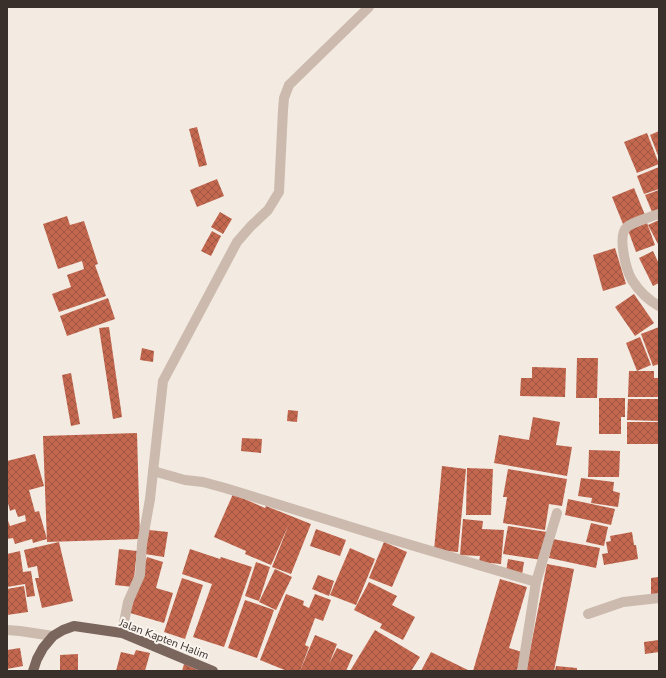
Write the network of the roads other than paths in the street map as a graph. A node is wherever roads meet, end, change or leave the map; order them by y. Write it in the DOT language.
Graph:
graph roads {
  1 [pos="369,7"];
  2 [pos="659,214"];
  3 [pos="659,306"];
  4 [pos="153,471"];
  5 [pos="557,513"];
  6 [pos="536,582"];
  7 [pos="659,598"];
  8 [pos="588,614"];
  9 [pos="7,630"];
  10 [pos="122,633"];
  11 [pos="53,636"];
  12 [pos="33,671"];
  13 [pos="213,671"];
  14 [pos="522,671"];
  1 -- 4 [label="street"];
  2 -- 3 [label="street"];
  4 -- 6 [label="street"];
  4 -- 10 [label="street"];
  5 -- 6 [label="street"];
  6 -- 14 [label="street"];
  7 -- 8 [label="street"];
  9 -- 11 [label="street"];
  10 -- 11 [label="main road, Jalan Kapten Halim"];
  10 -- 13 [label="main road, Jalan Kapten Halim"];
  11 -- 12 [label="main road, Jalan Kapten Halim"];
}
